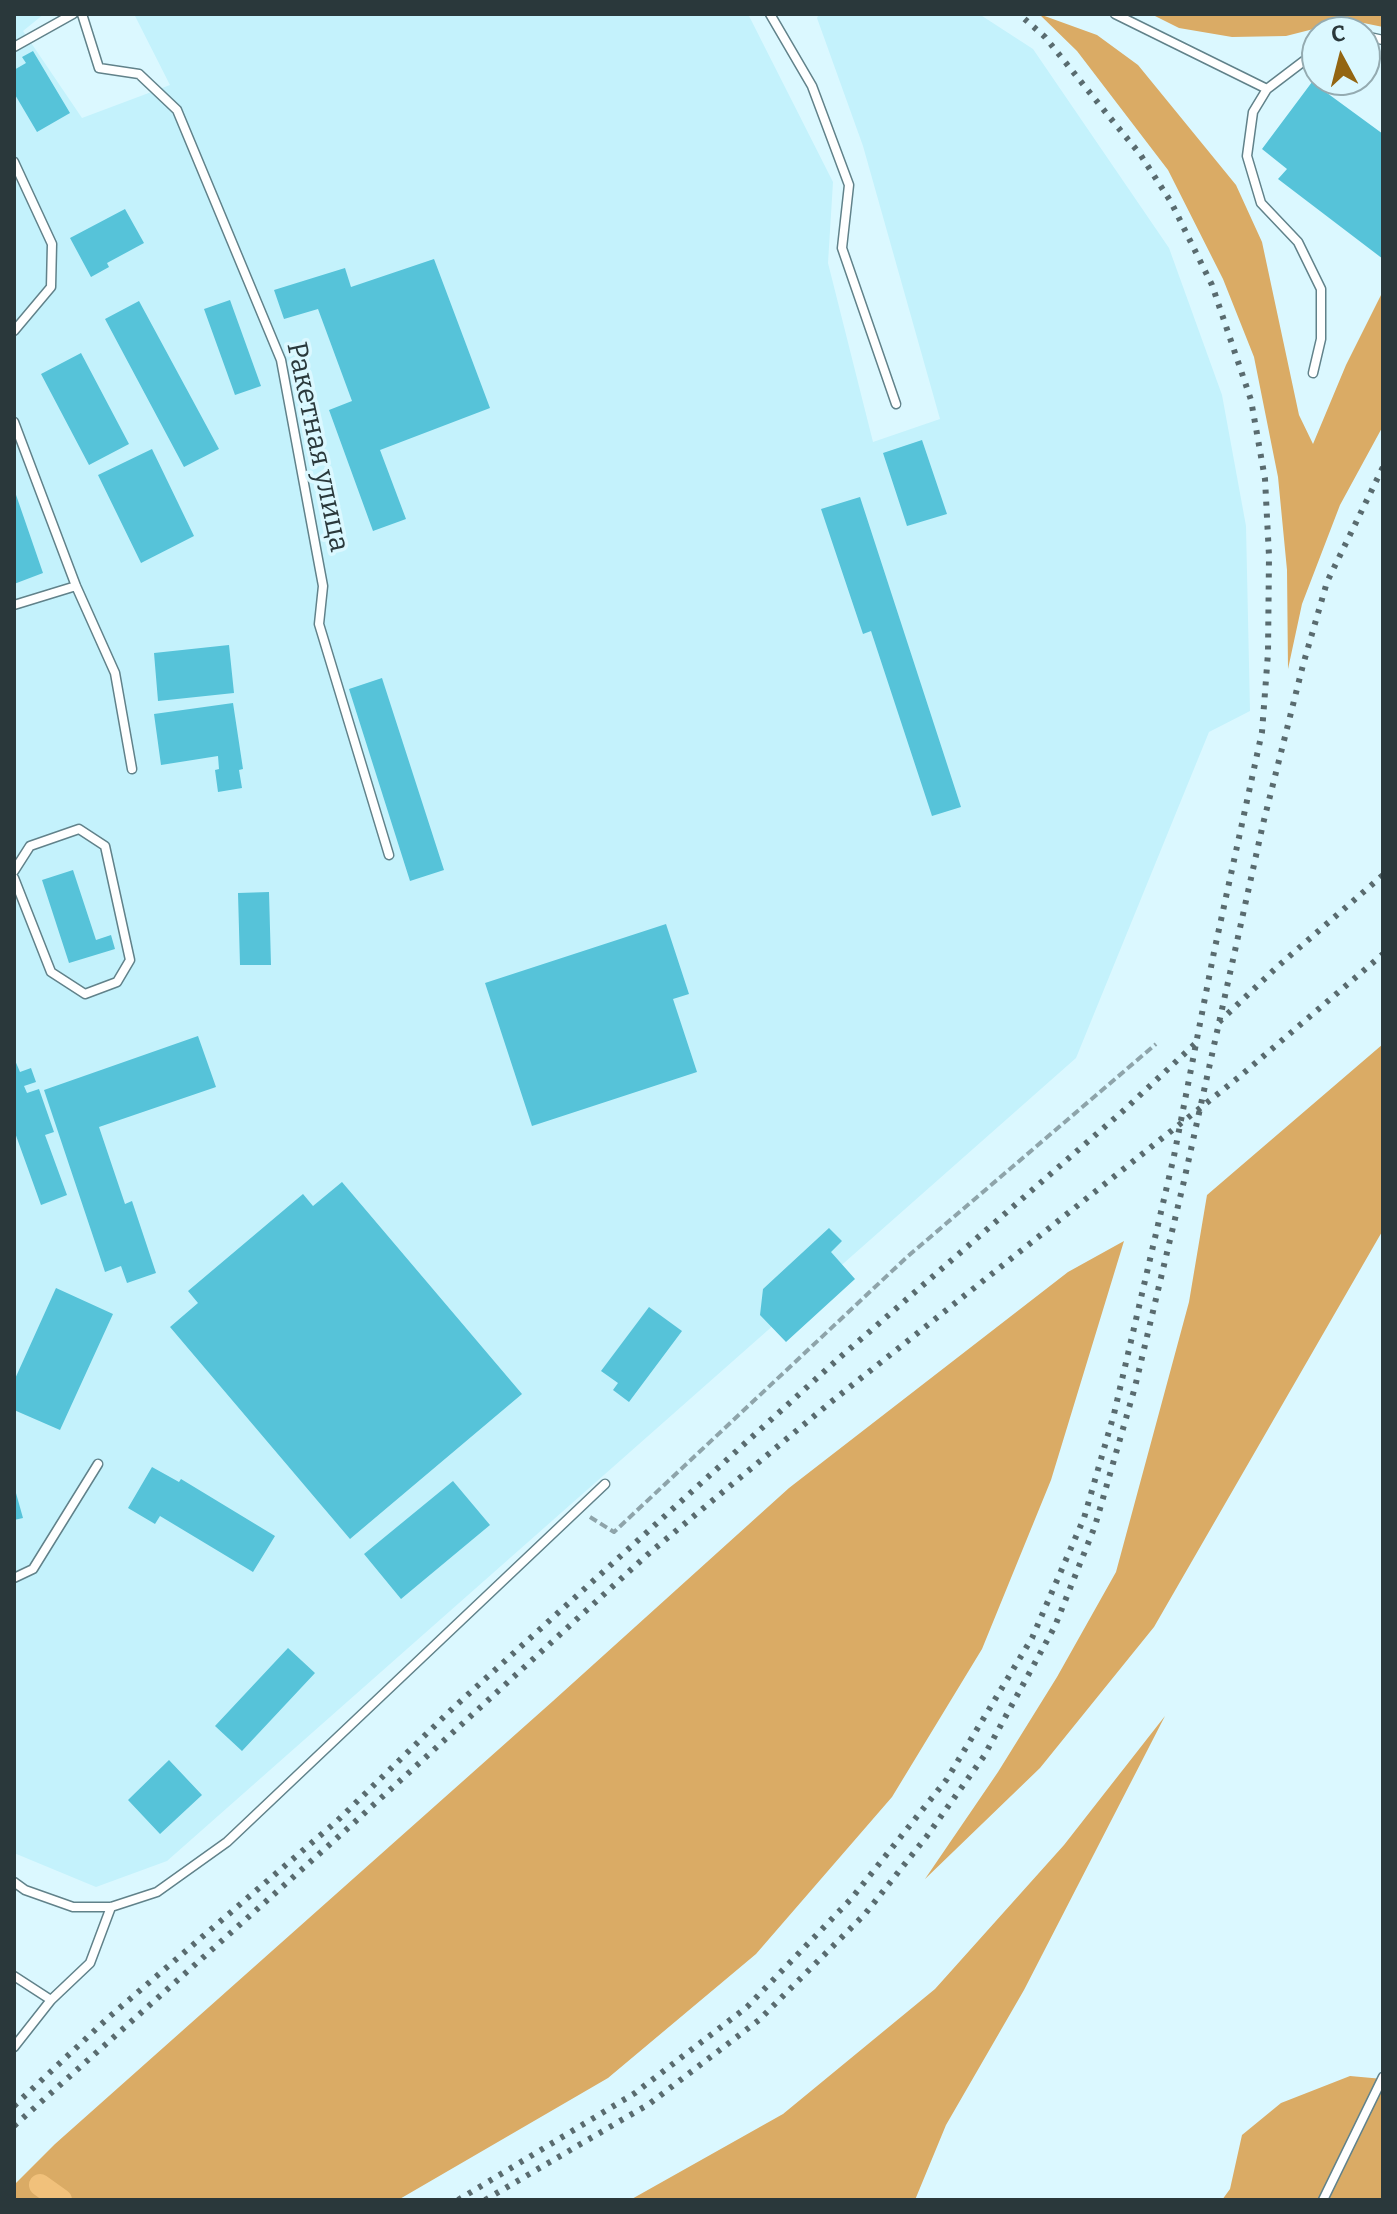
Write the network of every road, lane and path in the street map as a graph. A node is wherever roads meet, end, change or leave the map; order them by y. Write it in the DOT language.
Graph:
graph roads {
  1 [pos="73,14"];
  2 [pos="82,14"];
  3 [pos="770,14"];
  4 [pos="1115,14"];
  5 [pos="14,47"];
  6 [pos="1301,63"];
  7 [pos="1267,89"];
  8 [pos="14,162"];
  9 [pos="14,331"];
  10 [pos="1313,373"];
  11 [pos="896,404"];
  12 [pos="14,422"];
  13 [pos="76,586"];
  14 [pos="14,605"];
  15 [pos="132,769"];
  16 [pos="389,855"];
  17 [pos="14,871"];
  18 [pos="14,878"];
  19 [pos="18,901"];
  20 [pos="1156,1044"];
  21 [pos="98,1464"];
  22 [pos="605,1484"];
  23 [pos="578,1510"];
  24 [pos="14,1578"];
  25 [pos="14,1882"];
  26 [pos="111,1907"];
  27 [pos="14,1976"];
  28 [pos="51,2000"];
  29 [pos="14,2047"];
  30 [pos="1383,2077"];
  31 [pos="1323,2200"];
  1 -- 5 [label="lane"];
  2 -- 16 [label="lane, Ракетная улица"];
  3 -- 11 [label="lane"];
  4 -- 7 [label="lane"];
  6 -- 7 [label="lane"];
  7 -- 10 [label="lane"];
  8 -- 9 [label="lane"];
  12 -- 13 [label="lane"];
  13 -- 14 [label="lane"];
  13 -- 15 [label="lane"];
  17 -- 19 [label="lane"];
  18 -- 19 [label="lane"];
  20 -- 23 [label="path"];
  21 -- 24 [label="lane"];
  22 -- 23 [label="lane"];
  23 -- 26 [label="lane"];
  25 -- 26 [label="lane"];
  26 -- 28 [label="lane"];
  27 -- 28 [label="lane"];
  28 -- 29 [label="lane"];
  30 -- 31 [label="lane"];
}
